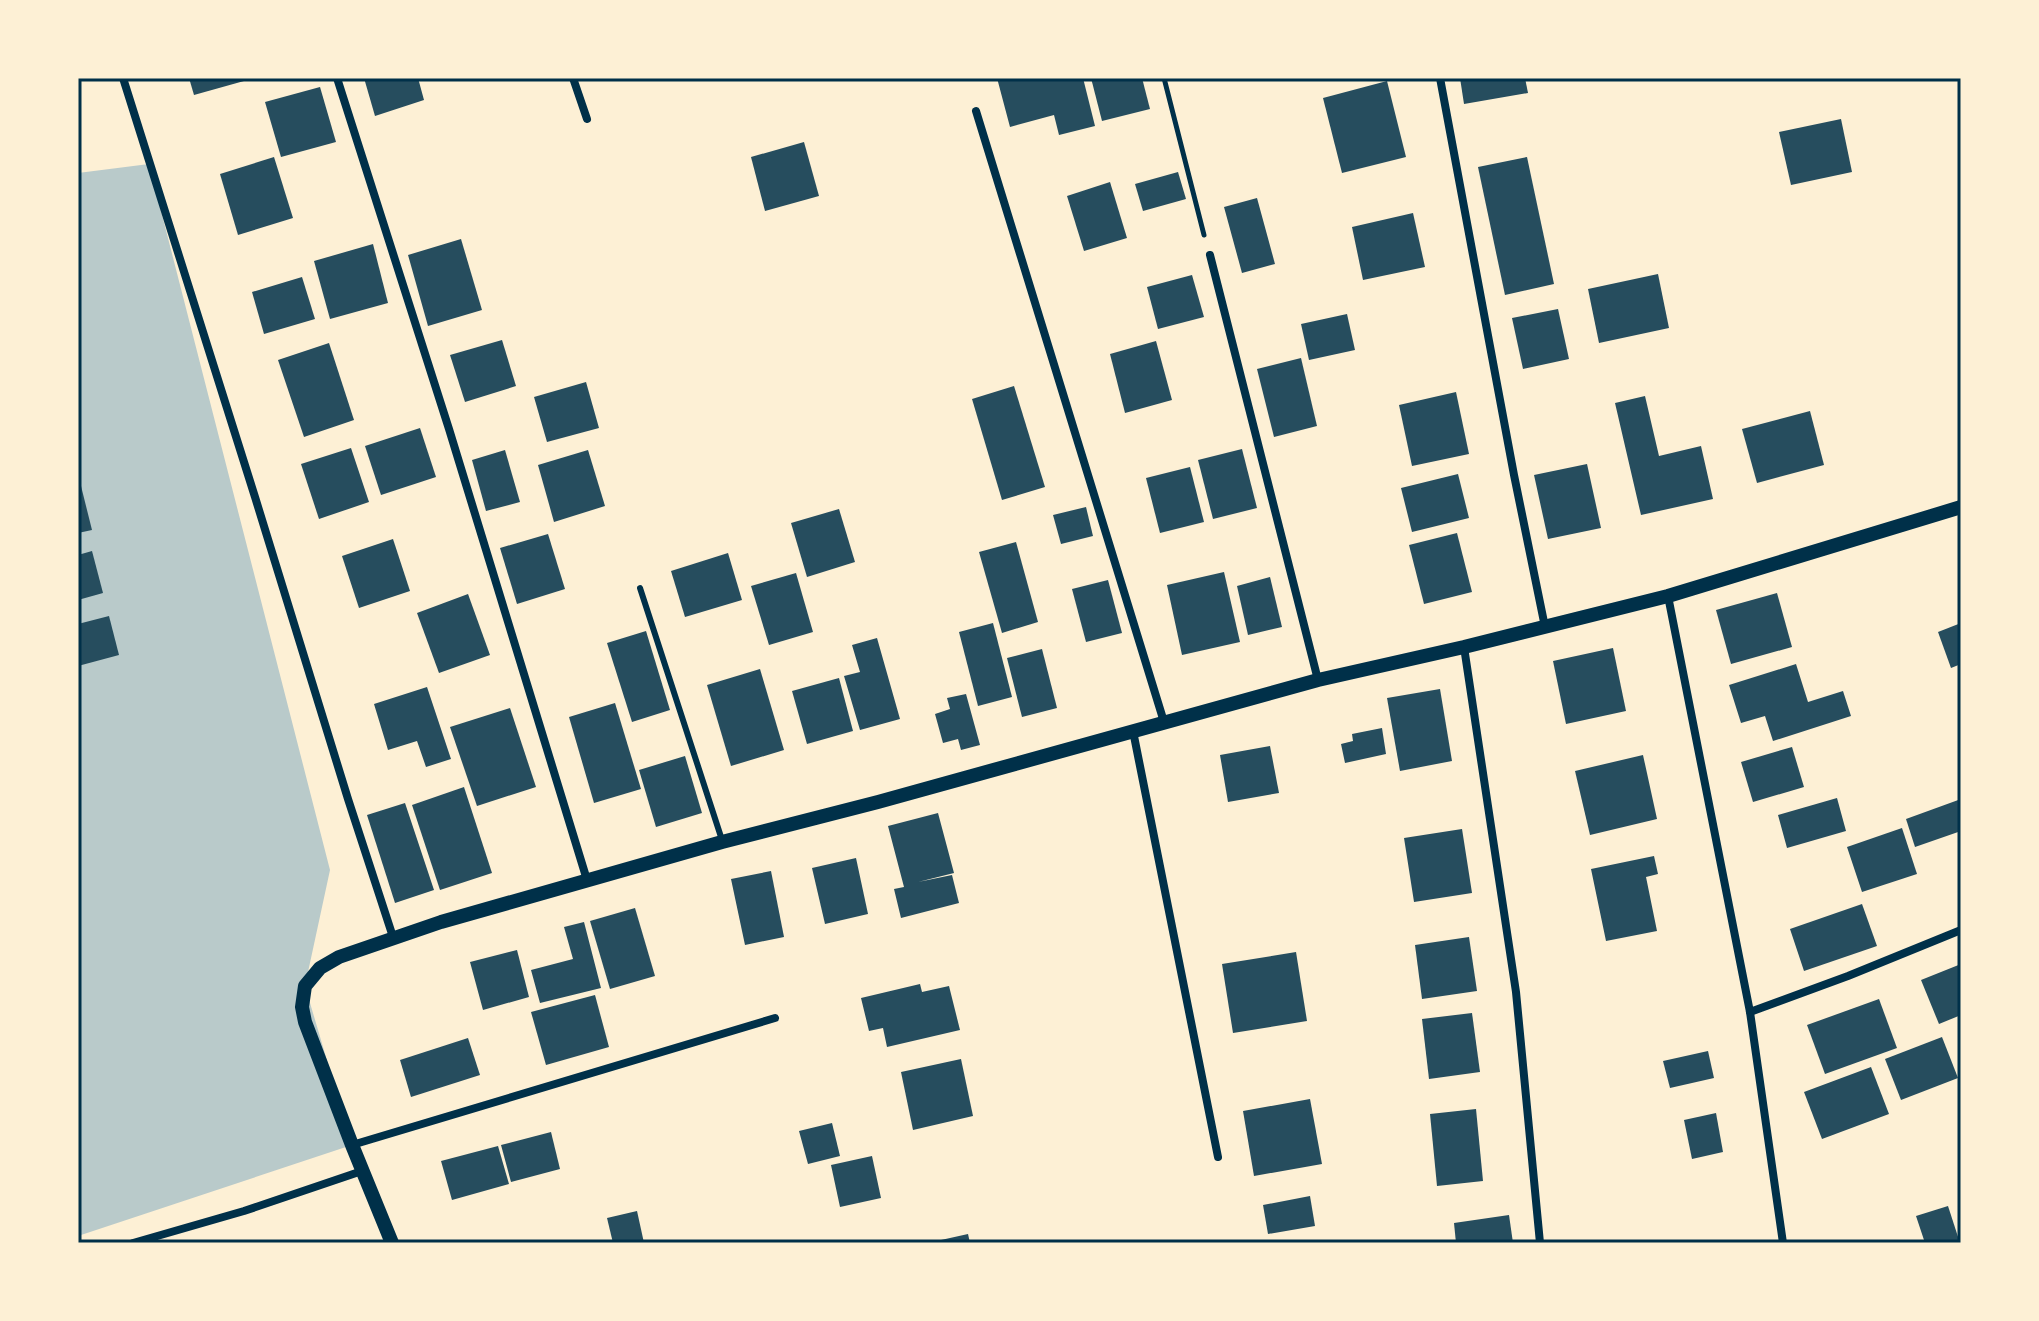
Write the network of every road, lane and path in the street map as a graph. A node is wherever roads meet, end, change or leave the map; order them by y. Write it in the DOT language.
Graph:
graph roads {
  1 [pos="123,78"];
  2 [pos="337,78"];
  3 [pos="573,78"];
  4 [pos="1164,78"];
  5 [pos="1440,78"];
  6 [pos="976,111"];
  7 [pos="587,119"];
  8 [pos="1210,255"];
  9 [pos="1961,507"];
  10 [pos="640,588"];
  11 [pos="1668,596"];
  12 [pos="1545,628"];
  13 [pos="1464,647"];
  14 [pos="1318,680"];
  15 [pos="1164,722"];
  16 [pos="1133,730"];
  17 [pos="722,842"];
  18 [pos="587,880"];
  19 [pos="1961,930"];
  20 [pos="393,937"];
  21 [pos="1750,1012"];
  22 [pos="775,1018"];
  23 [pos="352,1145"];
  24 [pos="1218,1157"];
  25 [pos="362,1171"];
  26 [pos="133,1243"];
  27 [pos="392,1243"];
  28 [pos="1540,1243"];
  29 [pos="1783,1243"];
  1 -- 20 [label="street"];
  2 -- 18 [label="street"];
  3 -- 7 [label="street"];
  4 -- 8 [label="path"];
  5 -- 12 [label="street"];
  6 -- 15 [label="street"];
  8 -- 14 [label="street"];
  9 -- 11 [label="street"];
  10 -- 17 [label="lane"];
  11 -- 12 [label="street"];
  11 -- 21 [label="street"];
  12 -- 13 [label="street"];
  13 -- 14 [label="street"];
  13 -- 28 [label="street"];
  14 -- 15 [label="street"];
  15 -- 16 [label="street"];
  16 -- 17 [label="street"];
  16 -- 24 [label="street"];
  17 -- 18 [label="street"];
  18 -- 20 [label="street"];
  19 -- 21 [label="street"];
  20 -- 23 [label="street"];
  21 -- 29 [label="street"];
  22 -- 23 [label="street"];
  23 -- 25 [label="street"];
  25 -- 26 [label="street"];
  25 -- 27 [label="street"];
}
